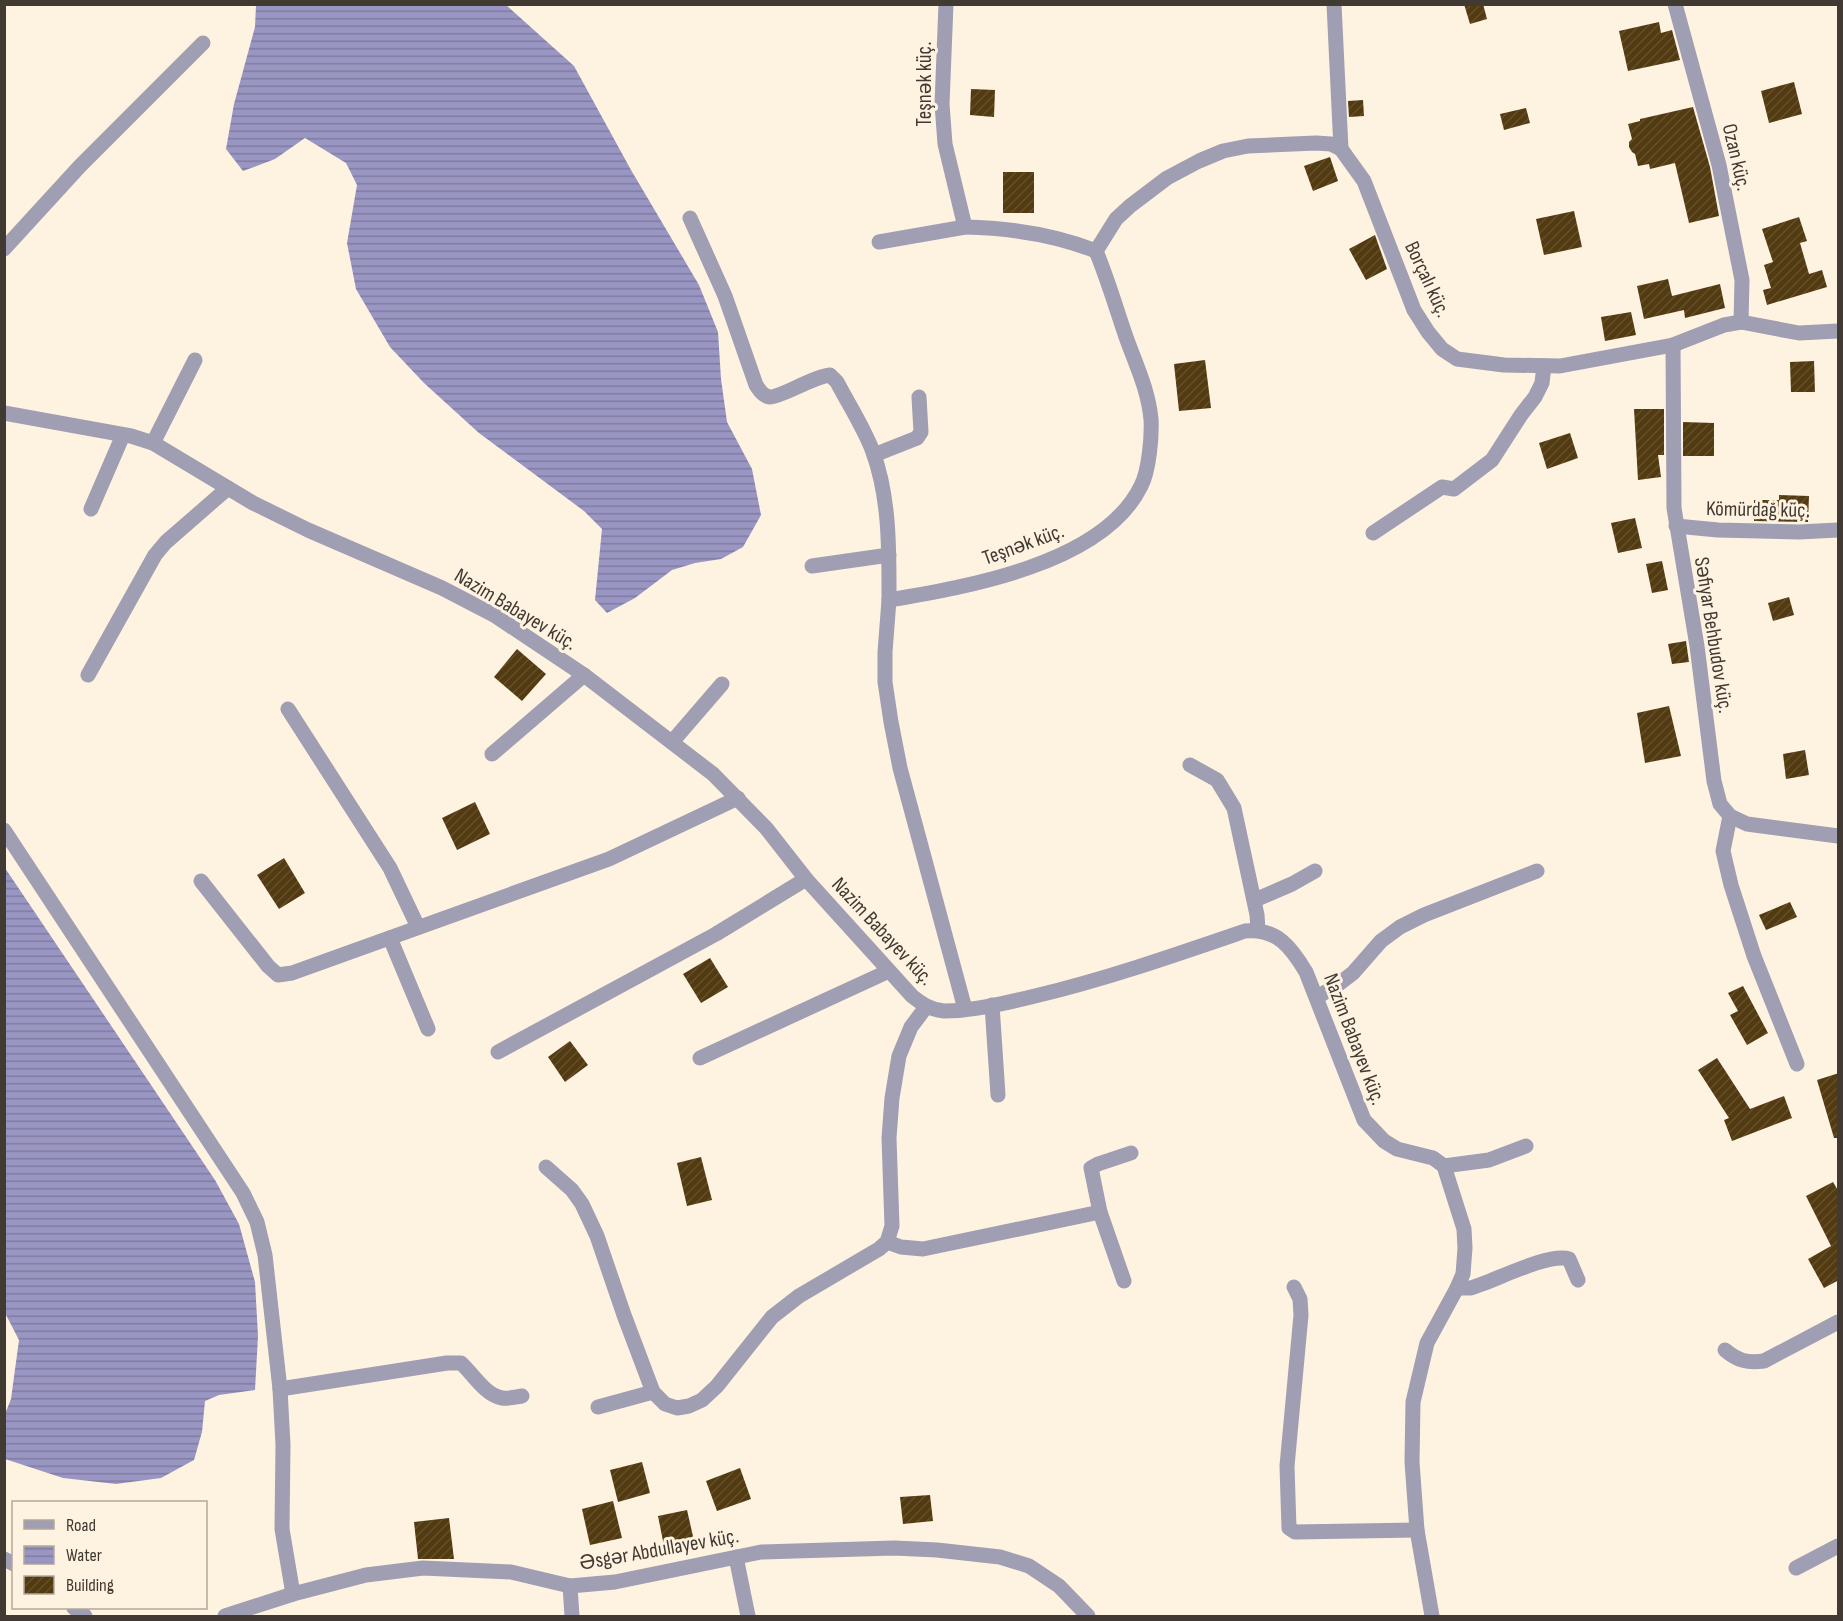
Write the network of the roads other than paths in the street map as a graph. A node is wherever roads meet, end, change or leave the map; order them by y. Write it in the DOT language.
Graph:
graph roads {
  1 [pos="946,4"];
  2 [pos="1334,4"];
  3 [pos="1675,4"];
  4 [pos="203,43"];
  5 [pos="1341,149"];
  6 [pos="690,219"];
  7 [pos="964,227"];
  8 [pos="879,242"];
  9 [pos="4,249"];
  10 [pos="1096,251"];
  11 [pos="1741,322"];
  12 [pos="1839,331"];
  13 [pos="1673,345"];
  14 [pos="195,360"];
  15 [pos="1544,366"];
  16 [pos="918,397"];
  17 [pos="4,413"];
  18 [pos="123,435"];
  19 [pos="153,443"];
  20 [pos="874,455"];
  21 [pos="228,488"];
  22 [pos="91,509"];
  23 [pos="1676,526"];
  24 [pos="1839,530"];
  25 [pos="1373,533"];
  26 [pos="889,555"];
  27 [pos="812,566"];
  28 [pos="889,600"];
  29 [pos="88,675"];
  30 [pos="584,675"];
  31 [pos="722,684"];
  32 [pos="288,709"];
  33 [pos="672,742"];
  34 [pos="492,754"];
  35 [pos="1190,765"];
  36 [pos="738,798"];
  37 [pos="1730,816"];
  38 [pos="4,830"];
  39 [pos="1839,836"];
  40 [pos="1315,871"];
  41 [pos="1537,871"];
  42 [pos="806,879"];
  43 [pos="201,881"];
  44 [pos="1255,900"];
  45 [pos="418,927"];
  46 [pos="1258,930"];
  47 [pos="390,938"];
  48 [pos="889,971"];
  49 [pos="1317,997"];
  50 [pos="992,1005"];
  51 [pos="926,1007"];
  52 [pos="965,1009"];
  53 [pos="428,1029"];
  54 [pos="498,1052"];
  55 [pos="700,1058"];
  56 [pos="1797,1064"];
  57 [pos="998,1095"];
  58 [pos="1526,1146"];
  59 [pos="1131,1153"];
  60 [pos="1444,1166"];
  61 [pos="546,1167"];
  62 [pos="1100,1212"];
  63 [pos="887,1242"];
  64 [pos="1578,1280"];
  65 [pos="1124,1281"];
  66 [pos="1294,1287"];
  67 [pos="1457,1288"];
  68 [pos="1839,1322"];
  69 [pos="1725,1350"];
  70 [pos="280,1389"];
  71 [pos="653,1392"];
  72 [pos="522,1396"];
  73 [pos="598,1407"];
  74 [pos="1417,1530"];
  75 [pos="1839,1546"];
  76 [pos="736,1557"];
  77 [pos="1796,1568"];
  78 [pos="570,1586"];
  79 [pos="293,1594"];
  80 [pos="225,1617"];
  81 [pos="572,1617"];
  82 [pos="748,1617"];
  83 [pos="1088,1617"];
  84 [pos="1432,1617"];
  1 -- 7 [label="street, Teşnək küç."];
  2 -- 5 [label="street"];
  3 -- 11 [label="street, Ozan küç."];
  4 -- 9 [label="street"];
  5 -- 10 [label="street"];
  5 -- 15 [label="street, Borçalı küç."];
  6 -- 20 [label="street"];
  7 -- 8 [label="street"];
  7 -- 10 [label="street"];
  10 -- 28 [label="street, Teşnək küç."];
  11 -- 12 [label="street, Borçalı küç."];
  11 -- 13 [label="street, Borçalı küç."];
  13 -- 15 [label="street, Borçalı küç."];
  13 -- 23 [label="street, Səfiyar Behbudov küç."];
  14 -- 19 [label="street"];
  15 -- 25 [label="street"];
  16 -- 20 [label="street"];
  17 -- 18 [label="street, Nazim Babayev küç."];
  18 -- 19 [label="street, Nazim Babayev küç."];
  18 -- 22 [label="street"];
  19 -- 21 [label="street, Nazim Babayev küç."];
  20 -- 26 [label="street"];
  21 -- 29 [label="street"];
  21 -- 30 [label="street, Nazim Babayev küç."];
  23 -- 24 [label="street, Kömürdağ küç."];
  23 -- 37 [label="street, Səfiyar Behbudov küç."];
  26 -- 27 [label="street"];
  26 -- 28 [label="street"];
  28 -- 52 [label="street"];
  30 -- 33 [label="street, Nazim Babayev küç."];
  30 -- 34 [label="street"];
  31 -- 33 [label="street"];
  32 -- 45 [label="street"];
  33 -- 36 [label="street, Nazim Babayev küç."];
  35 -- 44 [label="street"];
  36 -- 42 [label="street, Nazim Babayev küç."];
  36 -- 45 [label="street"];
  37 -- 39 [label="street"];
  37 -- 56 [label="street"];
  38 -- 70 [label="street"];
  40 -- 44 [label="street"];
  41 -- 49 [label="street"];
  42 -- 48 [label="street, Nazim Babayev küç."];
  42 -- 54 [label="street"];
  43 -- 47 [label="street"];
  44 -- 46 [label="street"];
  45 -- 47 [label="street"];
  46 -- 49 [label="street, Nazim Babayev küç."];
  46 -- 50 [label="street, Nazim Babayev küç."];
  47 -- 53 [label="street"];
  48 -- 51 [label="street, Nazim Babayev küç."];
  48 -- 55 [label="street"];
  49 -- 60 [label="street, Nazim Babayev küç."];
  50 -- 52 [label="street, Nazim Babayev küç."];
  50 -- 57 [label="street"];
  51 -- 52 [label="street, Nazim Babayev küç."];
  51 -- 63 [label="street"];
  58 -- 60 [label="street"];
  59 -- 62 [label="street"];
  60 -- 67 [label="street"];
  61 -- 71 [label="street"];
  62 -- 63 [label="street"];
  62 -- 65 [label="street"];
  63 -- 71 [label="street"];
  64 -- 67 [label="street"];
  66 -- 74 [label="street"];
  67 -- 74 [label="street"];
  68 -- 69 [label="street"];
  70 -- 72 [label="street"];
  70 -- 79 [label="street"];
  71 -- 73 [label="street"];
  74 -- 84 [label="street"];
  75 -- 77 [label="street"];
  76 -- 78 [label="street, Əsgər Abdullayev küç."];
  76 -- 82 [label="street"];
  76 -- 83 [label="street, Əsgər Abdullayev küç."];
  78 -- 79 [label="street, Əsgər Abdullayev küç."];
  78 -- 81 [label="street"];
  79 -- 80 [label="street, Əsgər Abdullayev küç."];
}
